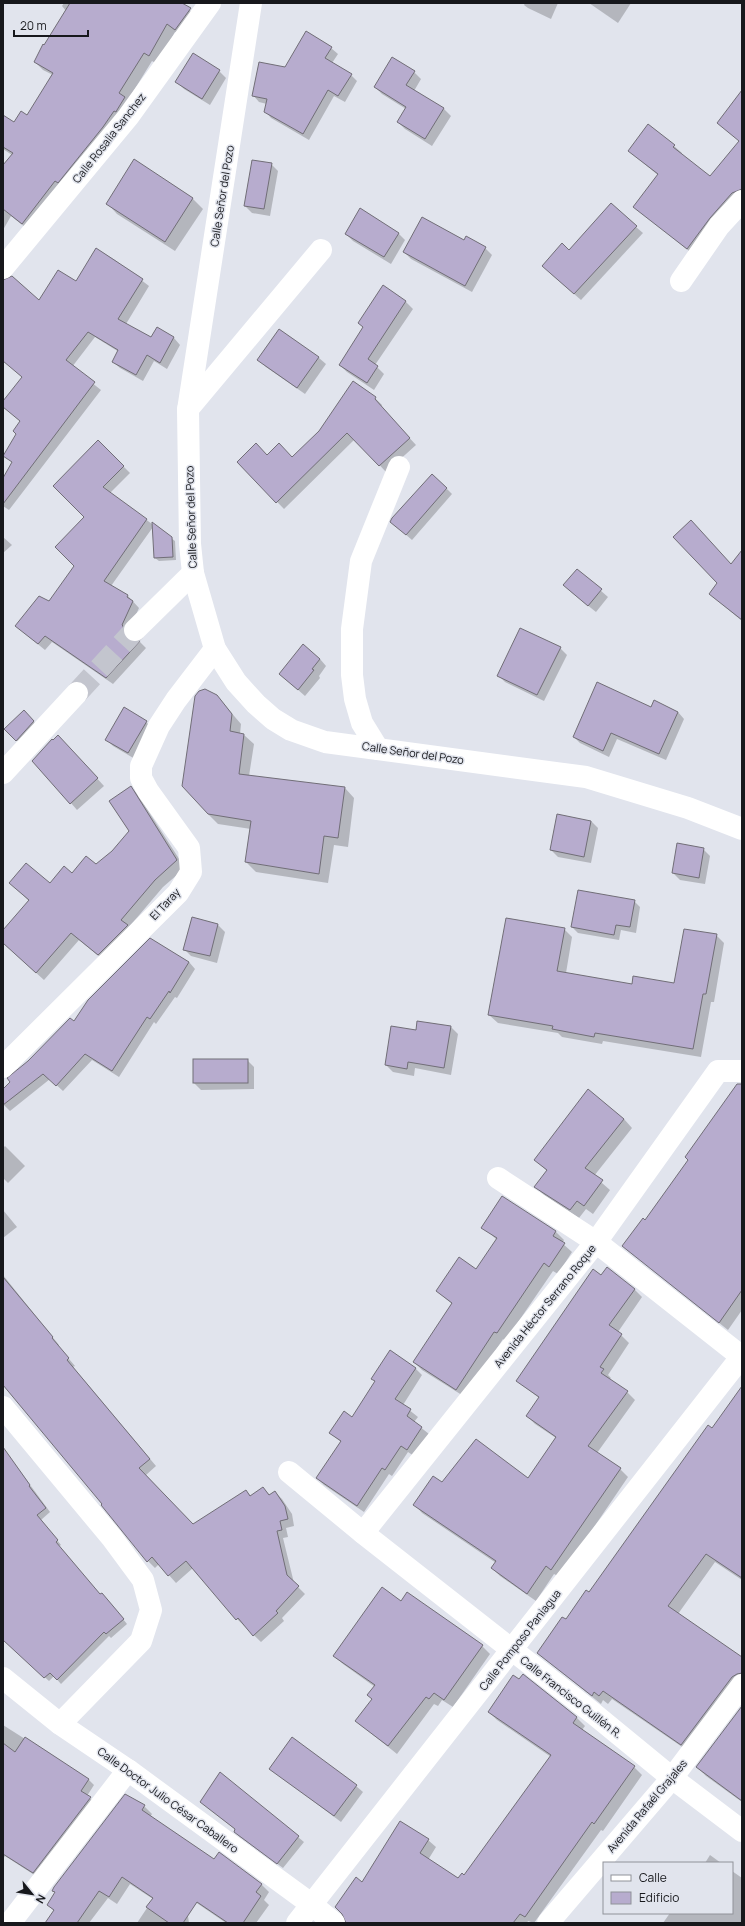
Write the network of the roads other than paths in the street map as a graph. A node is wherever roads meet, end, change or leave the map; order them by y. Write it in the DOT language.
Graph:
graph roads {
  1 [pos="210,3"];
  2 [pos="251,3"];
  3 [pos="742,201"];
  4 [pos="321,250"];
  5 [pos="3,268"];
  6 [pos="681,281"];
  7 [pos="188,410"];
  8 [pos="398,467"];
  9 [pos="193,573"];
  10 [pos="135,630"];
  11 [pos="215,649"];
  12 [pos="77,694"];
  13 [pos="378,749"];
  14 [pos="3,773"];
  15 [pos="742,829"];
  16 [pos="3,1067"];
  17 [pos="742,1071"];
  18 [pos="498,1178"];
  19 [pos="596,1242"];
  20 [pos="742,1357"];
  21 [pos="3,1407"];
  22 [pos="289,1472"];
  23 [pos="363,1533"];
  24 [pos="512,1651"];
  25 [pos="3,1678"];
  26 [pos="742,1685"];
  27 [pos="60,1724"];
  28 [pos="128,1770"];
  29 [pos="672,1778"];
  30 [pos="742,1831"];
  31 [pos="311,1904"];
  32 [pos="10,1923"];
  33 [pos="297,1923"];
  34 [pos="334,1923"];
  35 [pos="548,1923"];
  1 -- 5 [label="street, Calle Rosalia Sanchez"];
  2 -- 7 [label="street, Calle Señor del Pozo"];
  3 -- 6 [label="street"];
  4 -- 7 [label="street"];
  7 -- 9 [label="street, Calle Señor del Pozo"];
  8 -- 13 [label="street"];
  9 -- 10 [label="street"];
  9 -- 11 [label="street, Calle Señor del Pozo"];
  11 -- 13 [label="street, Calle Señor del Pozo"];
  11 -- 16 [label="street, El Taray"];
  12 -- 14 [label="street"];
  13 -- 15 [label="street, Calle Señor del Pozo"];
  17 -- 19 [label="street, Avenida Héctor Serrano Roque"];
  18 -- 19 [label="street"];
  19 -- 20 [label="street"];
  19 -- 23 [label="street, Avenida Héctor Serrano Roque"];
  20 -- 24 [label="street, Calle Pomposo Paniagua"];
  21 -- 27 [label="street"];
  22 -- 23 [label="street, Calle Francisco Guillén R."];
  23 -- 24 [label="street, Calle Francisco Guillén R."];
  24 -- 29 [label="street, Calle Francisco Guillén R."];
  24 -- 31 [label="street, Calle Pomposo Paniagua"];
  25 -- 27 [label="street, Calle Doctor Julio César Caballero"];
  26 -- 29 [label="street, Avenida Rafaél Grajales"];
  27 -- 28 [label="street, Calle Doctor Julio César Caballero"];
  28 -- 31 [label="street, Calle Doctor Julio César Caballero"];
  28 -- 32 [label="street"];
  29 -- 30 [label="street, Calle Francisco Guillén R."];
  29 -- 35 [label="street, Avenida Rafaél Grajales"];
  31 -- 33 [label="street, Calle Pomposo Paniagua"];
  31 -- 34 [label="street, Calle Doctor Julio César Caballero"];
}
